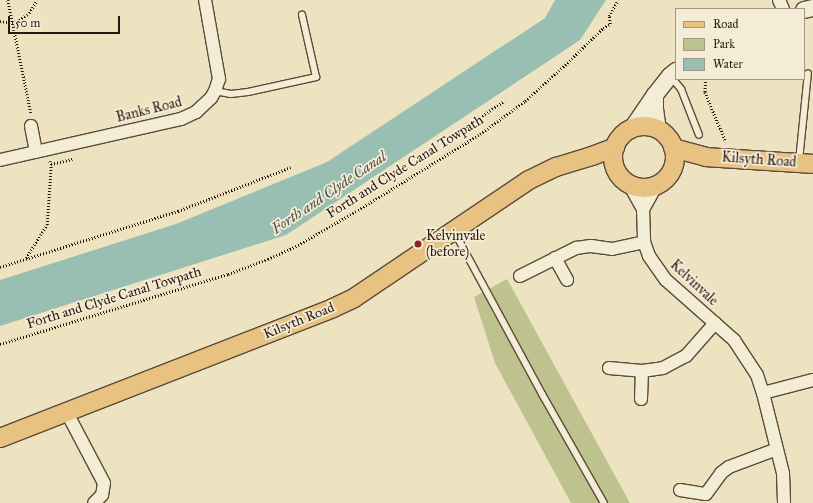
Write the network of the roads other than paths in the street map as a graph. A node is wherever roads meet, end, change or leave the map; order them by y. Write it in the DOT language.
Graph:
graph roads {
  1 [pos="205,0"];
  2 [pos="302,15"];
  3 [pos="808,73"];
  4 [pos="673,74"];
  5 [pos="676,80"];
  6 [pos="216,91"];
  7 [pos="655,95"];
  8 [pos="32,122"];
  9 [pos="631,130"];
  10 [pos="658,130"];
  11 [pos="698,135"];
  12 [pos="615,147"];
  13 [pos="673,148"];
  14 [pos="36,152"];
  15 [pos="706,157"];
  16 [pos="0,160"];
  17 [pos="576,161"];
  18 [pos="806,164"];
  19 [pos="673,169"];
  20 [pos="623,178"];
  21 [pos="656,186"];
  22 [pos="643,209"];
  23 [pos="454,232"];
  24 [pos="644,242"];
  25 [pos="555,258"];
  26 [pos="520,276"];
  27 [pos="567,280"];
  28 [pos="715,323"];
  29 [pos="609,368"];
  30 [pos="642,371"];
  31 [pos="813,380"];
  32 [pos="763,393"];
  33 [pos="641,399"];
  34 [pos="66,411"];
  35 [pos="0,438"];
  36 [pos="777,449"];
  37 [pos="680,490"];
  38 [pos="708,498"];
  39 [pos="94,503"];
  40 [pos="604,503"];
  41 [pos="784,503"];
  1 -- 6 [label="street"];
  2 -- 6 [label="lane"];
  3 -- 18 [label="lane"];
  4 -- 7 [label="street"];
  5 -- 11 [label="lane"];
  6 -- 14 [label="street, Banks Road"];
  7 -- 9 [label="street"];
  7 -- 10 [label="street"];
  8 -- 14 [label="street"];
  9 -- 10 [label="main road"];
  9 -- 12 [label="main road"];
  10 -- 13 [label="main road"];
  12 -- 17 [label="main road, Kilsyth Road"];
  12 -- 20 [label="main road"];
  13 -- 15 [label="main road, Kilsyth Road"];
  13 -- 19 [label="main road"];
  14 -- 16 [label="street, Banks Road"];
  15 -- 18 [label="main road, Kilsyth Road"];
  15 -- 19 [label="main road, Kilsyth Road"];
  17 -- 20 [label="main road"];
  17 -- 23 [label="main road, Kilsyth Road"];
  19 -- 21 [label="main road"];
  20 -- 21 [label="main road"];
  20 -- 22 [label="street, Kelvinvale"];
  21 -- 22 [label="street"];
  22 -- 24 [label="street, Kelvinvale"];
  23 -- 34 [label="main road, Kilsyth Road"];
  23 -- 40 [label="lane"];
  24 -- 25 [label="street"];
  24 -- 28 [label="street, Kelvinvale"];
  25 -- 26 [label="street"];
  25 -- 27 [label="street"];
  28 -- 30 [label="street, Kelvinvale"];
  28 -- 32 [label="street, Kelvinvale"];
  29 -- 30 [label="street, Kelvinvale"];
  30 -- 33 [label="street"];
  31 -- 32 [label="street"];
  32 -- 36 [label="street, Kelvinvale"];
  34 -- 35 [label="main road, Kilsyth Road"];
  34 -- 39 [label="street"];
  36 -- 38 [label="street"];
  36 -- 41 [label="street, Kelvinvale"];
  37 -- 38 [label="street"];
}
